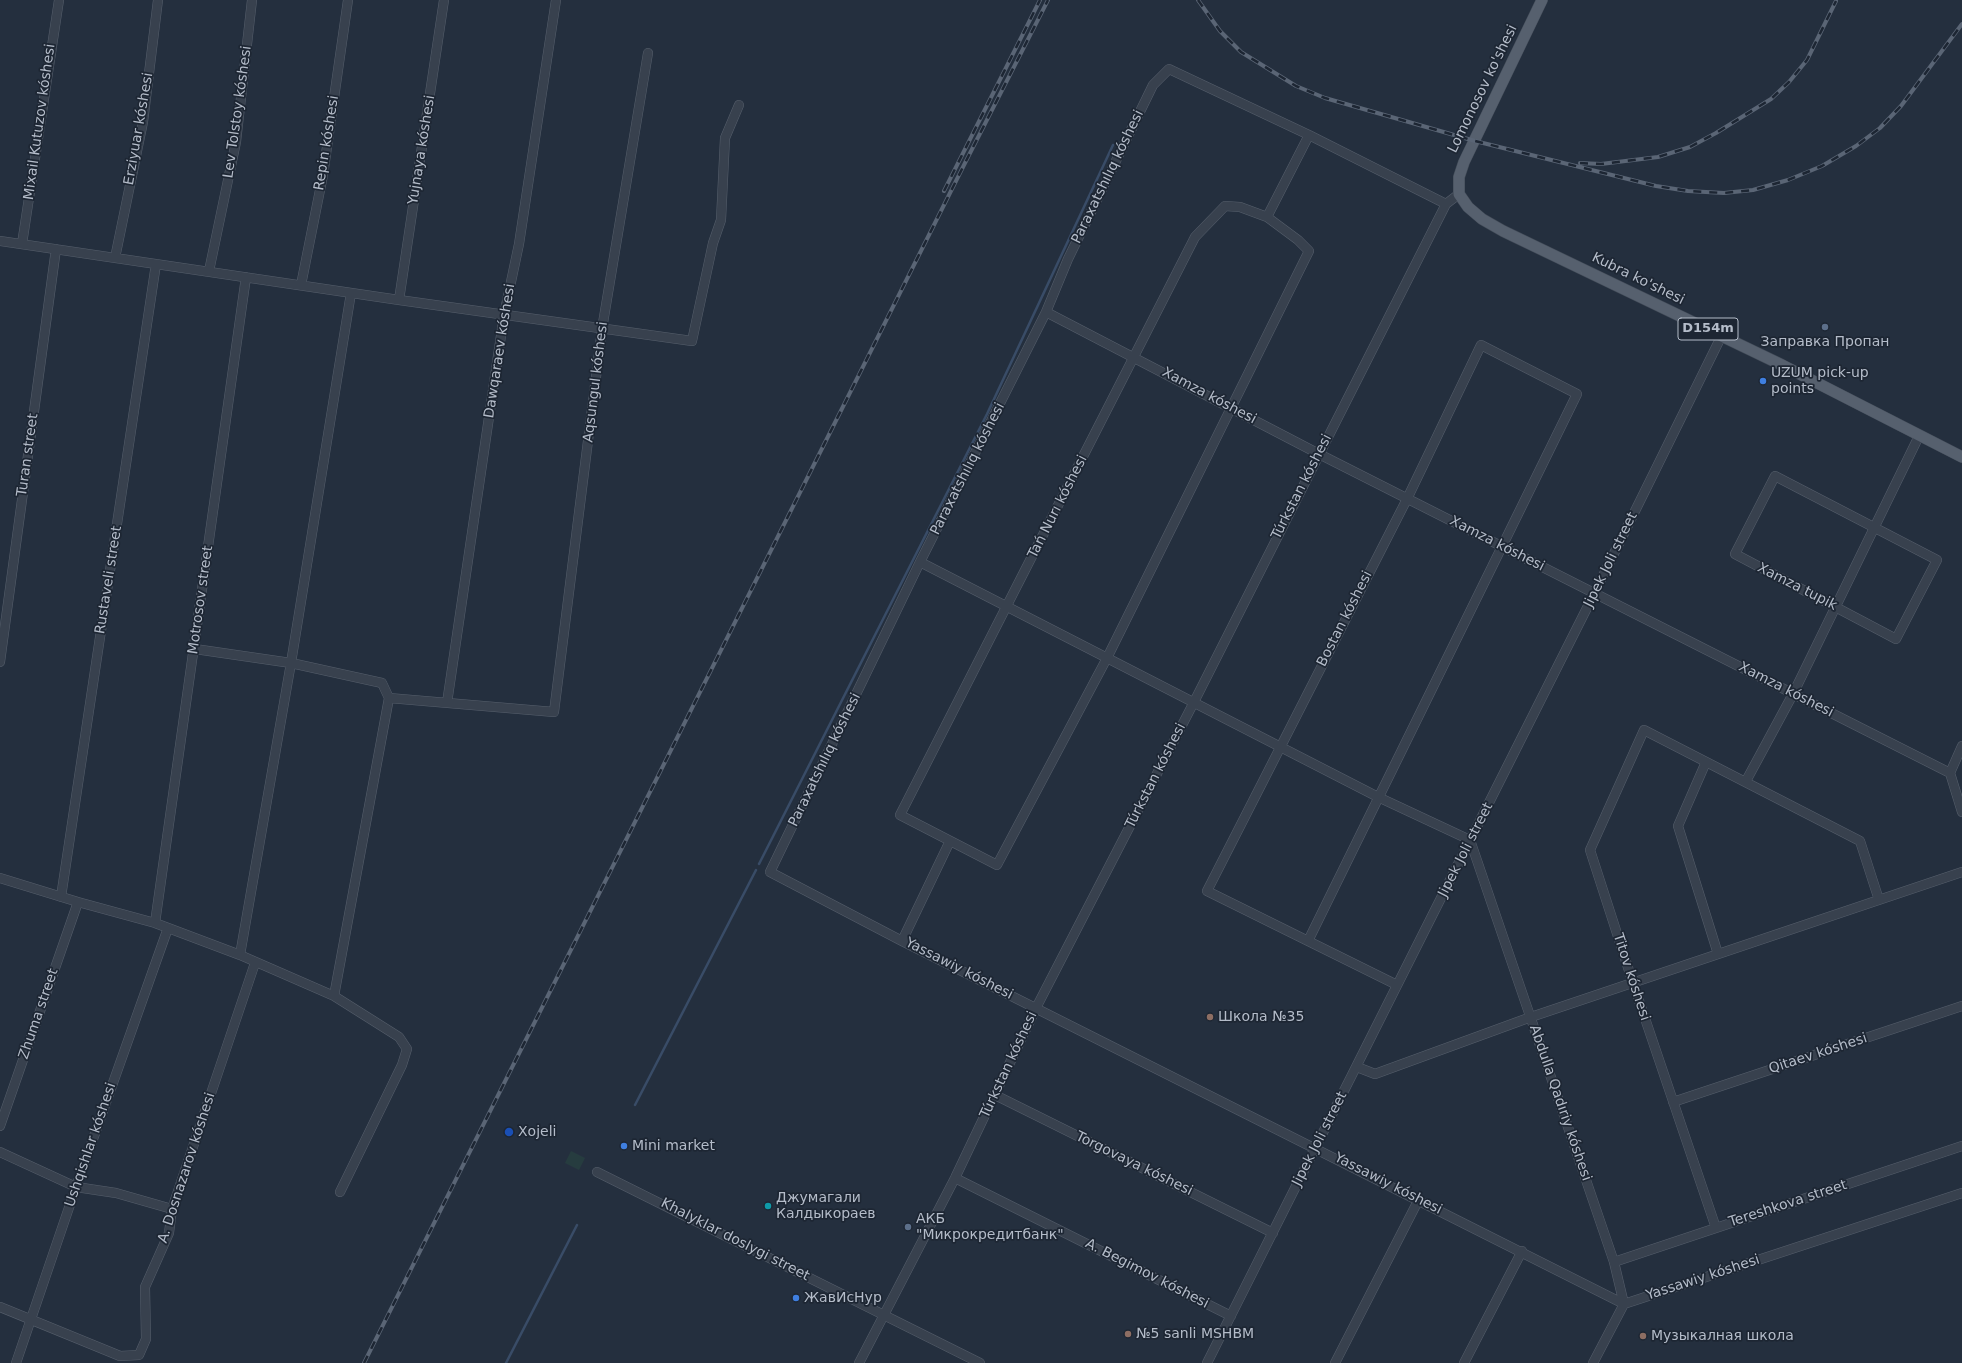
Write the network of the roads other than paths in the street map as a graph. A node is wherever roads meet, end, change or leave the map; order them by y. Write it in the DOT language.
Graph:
graph roads {
  1 [pos="59,0"];
  2 [pos="158,0"];
  3 [pos="252,0"];
  4 [pos="348,0"];
  5 [pos="444,0"];
  6 [pos="556,0"];
  7 [pos="1542,0"];
  8 [pos="648,53"];
  9 [pos="739,105"];
  10 [pos="1309,135"];
  11 [pos="1459,194"];
  12 [pos="1446,204"];
  13 [pos="1266,217"];
  14 [pos="0,241"];
  15 [pos="22,244"];
  16 [pos="56,249"];
  17 [pos="115,258"];
  18 [pos="156,264"];
  19 [pos="209,271"];
  20 [pos="246,277"];
  21 [pos="301,285"];
  22 [pos="350,293"];
  23 [pos="399,300"];
  24 [pos="1046,312"];
  25 [pos="504,315"];
  26 [pos="602,330"];
  27 [pos="1722,335"];
  28 [pos="1135,357"];
  29 [pos="1232,408"];
  30 [pos="1919,436"];
  31 [pos="1319,454"];
  32 [pos="1962,457"];
  33 [pos="1407,499"];
  34 [pos="1875,527"];
  35 [pos="1502,547"];
  36 [pos="920,562"];
  37 [pos="1594,594"];
  38 [pos="1836,607"];
  39 [pos="1008,608"];
  40 [pos="195,649"];
  41 [pos="1107,658"];
  42 [pos="0,662"];
  43 [pos="291,663"];
  44 [pos="1793,694"];
  45 [pos="389,698"];
  46 [pos="1194,702"];
  47 [pos="447,703"];
  48 [pos="1962,746"];
  49 [pos="1280,747"];
  50 [pos="1706,762"];
  51 [pos="1950,773"];
  52 [pos="1746,781"];
  53 [pos="1378,797"];
  54 [pos="1962,812"];
  55 [pos="1470,840"];
  56 [pos="950,841"];
  57 [pos="770,872"];
  58 [pos="1962,872"];
  59 [pos="0,878"];
  60 [pos="61,896"];
  61 [pos="1879,900"];
  62 [pos="78,902"];
  63 [pos="155,923"];
  64 [pos="168,928"];
  65 [pos="902,941"];
  66 [pos="1308,941"];
  67 [pos="1718,954"];
  68 [pos="240,955"];
  69 [pos="255,963"];
  70 [pos="1633,983"];
  71 [pos="1398,985"];
  72 [pos="334,996"];
  73 [pos="1962,1006"];
  74 [pos="1036,1008"];
  75 [pos="1531,1017"];
  76 [pos="1356,1067"];
  77 [pos="995,1095"];
  78 [pos="1673,1102"];
  79 [pos="0,1126"];
  80 [pos="1962,1146"];
  81 [pos="1316,1148"];
  82 [pos="0,1152"];
  83 [pos="597,1172"];
  84 [pos="955,1178"];
  85 [pos="76,1187"];
  86 [pos="340,1192"];
  87 [pos="1962,1193"];
  88 [pos="1419,1199"];
  89 [pos="172,1209"];
  90 [pos="1716,1228"];
  91 [pos="1273,1232"];
  92 [pos="1522,1251"];
  93 [pos="1614,1262"];
  94 [pos="1624,1304"];
  95 [pos="0,1308"];
  96 [pos="883,1314"];
  97 [pos="1231,1316"];
  98 [pos="31,1321"];
  99 [pos="118,1360"];
  100 [pos="16,1363"];
  101 [pos="859,1363"];
  102 [pos="980,1363"];
  103 [pos="1207,1363"];
  104 [pos="1335,1363"];
  105 [pos="1464,1363"];
  106 [pos="1594,1363"];
  1 -- 15 [label="street, Mixail Kutuzov kóshesi"];
  2 -- 17 [label="street, Erziyuar kóshesi"];
  3 -- 19 [label="street, Lev Tolstoy kóshesi"];
  4 -- 21 [label="street, Repin kóshesi"];
  5 -- 23 [label="street, Yujnaya kóshesi"];
  6 -- 25 [label="street, Dawqaraev kóshesi"];
  7 -- 11 [label="main road, Lomonosov ko'shesi"];
  8 -- 26 [label="street, Aqsungul kóshesi"];
  9 -- 26 [label="street"];
  10 -- 12 [label="street"];
  10 -- 13 [label="street"];
  10 -- 24 [label="street, Paraxatshılıq kóshesi"];
  11 -- 12 [label="street, Túrkstan kóshesi"];
  11 -- 27 [label="main road, Kubra ko'shesi / D154m"];
  12 -- 31 [label="street, Túrkstan kóshesi"];
  13 -- 28 [label="street, Tań Nurı kóshesi"];
  13 -- 29 [label="street"];
  14 -- 15 [label="street"];
  15 -- 16 [label="street"];
  16 -- 17 [label="street"];
  16 -- 42 [label="street, Turan street"];
  17 -- 18 [label="street"];
  18 -- 19 [label="street"];
  18 -- 60 [label="street, Rustaveli street"];
  19 -- 20 [label="street"];
  20 -- 21 [label="street"];
  20 -- 40 [label="street, Motrosov street"];
  21 -- 22 [label="street"];
  22 -- 23 [label="street"];
  22 -- 43 [label="street"];
  23 -- 25 [label="street"];
  24 -- 28 [label="street, Xamza kóshesi"];
  24 -- 36 [label="street, Paraxatshılıq kóshesi"];
  25 -- 26 [label="street"];
  25 -- 47 [label="street, Dawqaraev kóshesi"];
  26 -- 47 [label="street, Aqsungul kóshesi"];
  27 -- 30 [label="main road, Kubra ko'shesi / D154m"];
  27 -- 37 [label="street, Jipek Joli street"];
  28 -- 29 [label="street, Xamza kóshesi"];
  28 -- 39 [label="street, Tań Nurı kóshesi"];
  29 -- 31 [label="street, Xamza kóshesi"];
  29 -- 41 [label="street"];
  30 -- 32 [label="main road, Kubra ko'shesi / D154m"];
  30 -- 34 [label="street"];
  31 -- 33 [label="street, Xamza kóshesi"];
  31 -- 46 [label="street, Túrkstan kóshesi"];
  33 -- 35 [label="street, Xamza kóshesi"];
  33 -- 35 [label="street, Bostan kóshesi"];
  33 -- 49 [label="street, Bostan kóshesi"];
  34 -- 38 [label="street"];
  34 -- 38 [label="street, Xamza tupik"];
  34 -- 38 [label="street, Xamza tupik"];
  35 -- 37 [label="street, Xamza kóshesi"];
  35 -- 53 [label="street"];
  36 -- 39 [label="street"];
  36 -- 57 [label="street, Paraxatshılıq kóshesi"];
  37 -- 44 [label="street, Xamza kóshesi"];
  37 -- 55 [label="street, Jipek Joli street"];
  38 -- 44 [label="street"];
  39 -- 41 [label="street"];
  39 -- 56 [label="street, Tań Nurı kóshesi"];
  40 -- 43 [label="street"];
  40 -- 63 [label="street, Motrosov street"];
  41 -- 46 [label="street"];
  41 -- 56 [label="street"];
  43 -- 45 [label="street"];
  43 -- 68 [label="street"];
  44 -- 51 [label="street, Xamza kóshesi"];
  44 -- 52 [label="street"];
  45 -- 47 [label="street"];
  45 -- 72 [label="street"];
  46 -- 49 [label="street"];
  46 -- 74 [label="street, Túrkstan kóshesi"];
  48 -- 51 [label="street"];
  49 -- 53 [label="street"];
  49 -- 66 [label="street, Bostan kóshesi"];
  50 -- 52 [label="street"];
  50 -- 67 [label="street"];
  50 -- 70 [label="street, Titov kóshesi"];
  51 -- 54 [label="street"];
  52 -- 61 [label="street"];
  53 -- 55 [label="street"];
  53 -- 66 [label="street"];
  55 -- 71 [label="street, Jipek Joli street"];
  55 -- 75 [label="street, Abdulla Qadıriy kóshesi"];
  56 -- 65 [label="street"];
  57 -- 65 [label="street, Yassawiy kóshesi"];
  58 -- 61 [label="street"];
  59 -- 60 [label="street"];
  60 -- 62 [label="street"];
  61 -- 67 [label="street"];
  62 -- 63 [label="street"];
  62 -- 79 [label="street, Zhuma street"];
  63 -- 64 [label="street"];
  64 -- 68 [label="street"];
  64 -- 85 [label="street, Ushqishlar kóshesi"];
  65 -- 74 [label="street, Yassawiy kóshesi"];
  66 -- 71 [label="street"];
  67 -- 70 [label="street"];
  68 -- 69 [label="street"];
  69 -- 72 [label="street"];
  69 -- 89 [label="street, A. Dosnazarov kóshesi"];
  70 -- 75 [label="street"];
  70 -- 78 [label="street, Titov kóshesi"];
  71 -- 76 [label="street, Jipek Joli street"];
  72 -- 86 [label="street"];
  73 -- 78 [label="street, Qitaev kóshesi"];
  74 -- 77 [label="street, Túrkstan kóshesi"];
  74 -- 81 [label="street, Yassawiy kóshesi"];
  75 -- 76 [label="street"];
  75 -- 93 [label="street, Abdulla Qadıriy kóshesi"];
  76 -- 81 [label="street, Jipek Joli street"];
  77 -- 84 [label="street, Túrkstan kóshesi"];
  77 -- 91 [label="street, Torgovaya kóshesi"];
  78 -- 90 [label="street, Titov kóshesi"];
  80 -- 90 [label="street, Tereshkova street"];
  81 -- 88 [label="street, Yassawiy kóshesi"];
  81 -- 91 [label="street, Jipek Joli street"];
  82 -- 85 [label="street"];
  83 -- 96 [label="street, Khalyklar doslygi street"];
  84 -- 96 [label="street, Túrkstan kóshesi"];
  84 -- 97 [label="street, A. Begimov kóshesi"];
  85 -- 89 [label="street"];
  85 -- 98 [label="street, Ushqishlar kóshesi"];
  87 -- 94 [label="street, Yassawiy kóshesi"];
  88 -- 92 [label="street, Yassawiy kóshesi"];
  88 -- 104 [label="street"];
  89 -- 99 [label="street, A. Dosnazarov kóshesi"];
  90 -- 93 [label="street, Tereshkova street"];
  91 -- 97 [label="street, Jipek Joli street"];
  92 -- 94 [label="street, Yassawiy kóshesi"];
  92 -- 105 [label="street"];
  93 -- 94 [label="street, Abdulla Qadıriy kóshesi"];
  94 -- 106 [label="street"];
  95 -- 98 [label="street"];
  96 -- 101 [label="street, Túrkstan kóshesi"];
  96 -- 102 [label="street, Khalyklar doslygi street"];
  97 -- 103 [label="street, Jipek Joli street"];
  98 -- 99 [label="street"];
  98 -- 100 [label="street, Ushqishlar kóshesi"];
}
